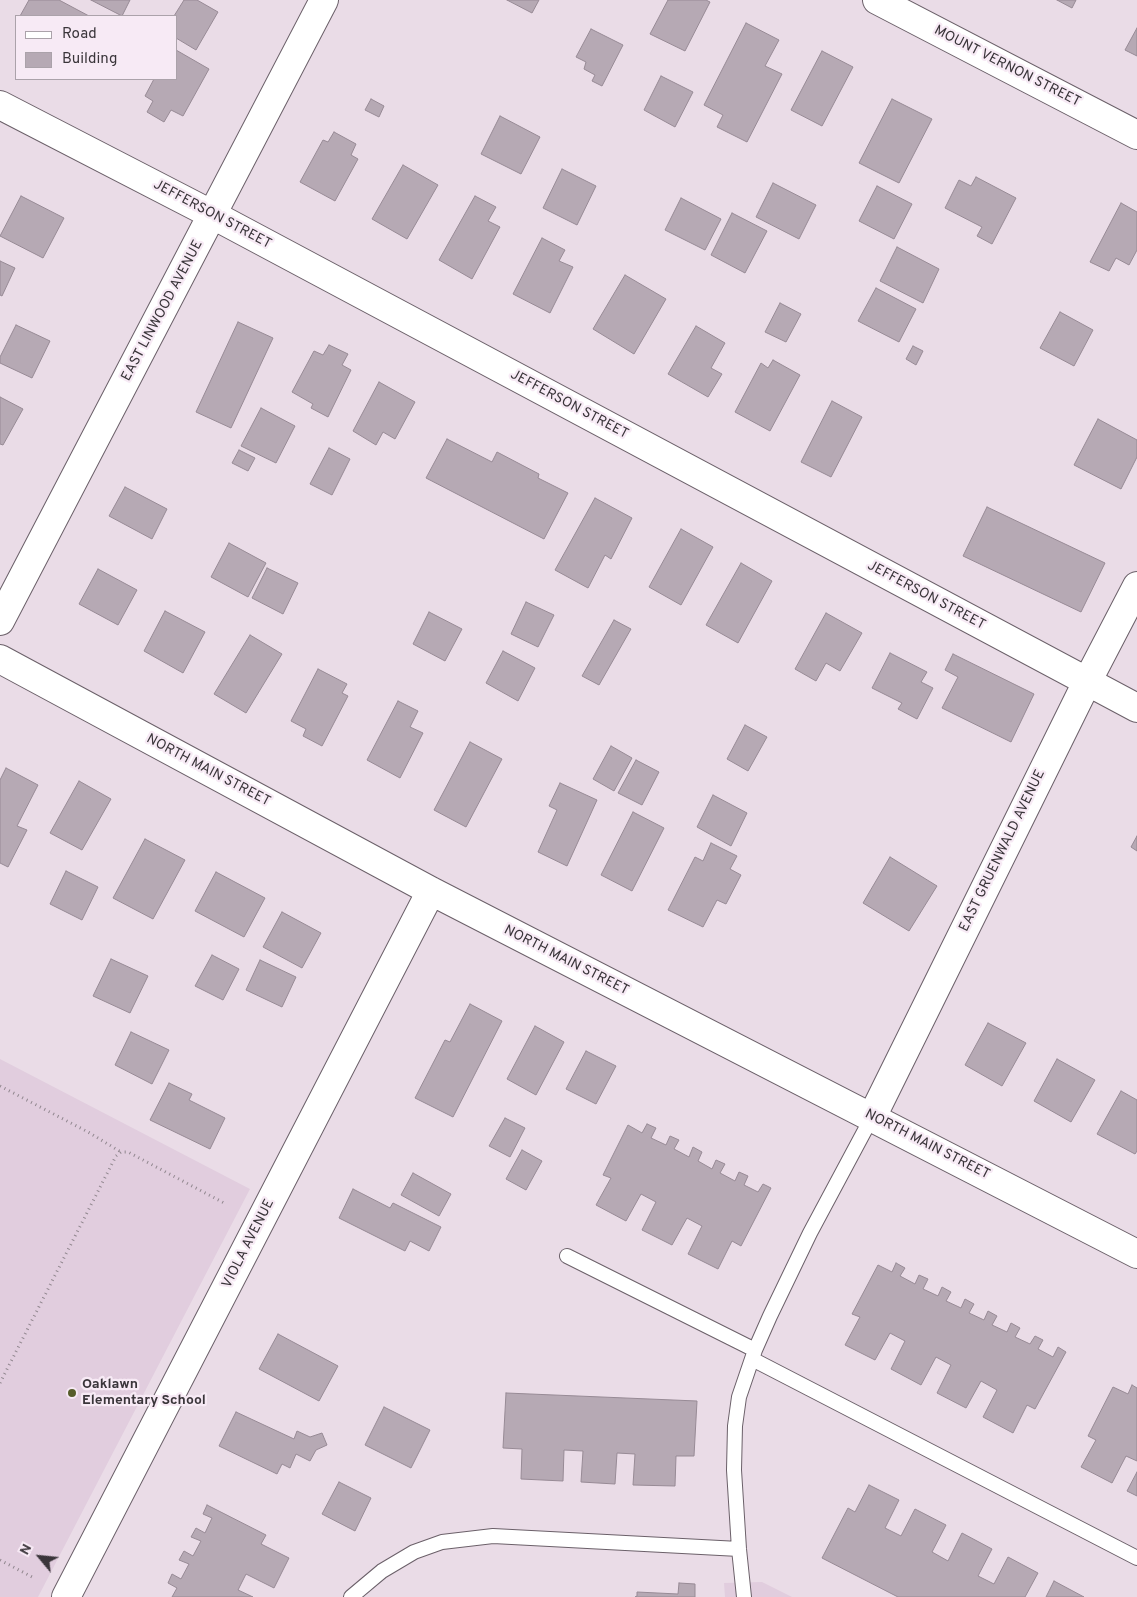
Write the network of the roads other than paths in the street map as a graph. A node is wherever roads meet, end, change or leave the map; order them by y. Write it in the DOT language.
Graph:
graph roads {
  1 [pos="324,0"];
  2 [pos="877,0"];
  3 [pos="0,105"];
  4 [pos="1137,135"];
  5 [pos="213,215"];
  6 [pos="1137,586"];
  7 [pos="0,621"];
  8 [pos="0,659"];
  9 [pos="1087,682"];
  10 [pos="1137,708"];
  11 [pos="431,891"];
  12 [pos="872,1117"];
  13 [pos="1137,1254"];
  14 [pos="567,1256"];
  15 [pos="754,1355"];
  16 [pos="739,1549"];
  17 [pos="1137,1558"];
  18 [pos="66,1597"];
  19 [pos="350,1597"];
  20 [pos="744,1597"];
  1 -- 5 [label="street, EAST LINWOOD AVENUE"];
  2 -- 4 [label="street, MOUNT VERNON STREET"];
  3 -- 5 [label="street, JEFFERSON STREET"];
  5 -- 7 [label="street, EAST LINWOOD AVENUE"];
  5 -- 9 [label="street, JEFFERSON STREET"];
  6 -- 9 [label="street, EAST GRUENWALD AVENUE"];
  8 -- 11 [label="street, NORTH MAIN STREET"];
  9 -- 10 [label="street, JEFFERSON STREET"];
  9 -- 12 [label="street, EAST GRUENWALD AVENUE"];
  11 -- 12 [label="street, NORTH MAIN STREET"];
  11 -- 18 [label="street, VIOLA AVENUE"];
  12 -- 13 [label="street, NORTH MAIN STREET"];
  12 -- 15 [label="lane"];
  14 -- 15 [label="lane"];
  15 -- 16 [label="lane"];
  15 -- 17 [label="lane"];
  16 -- 19 [label="lane"];
  16 -- 20 [label="lane"];
}
